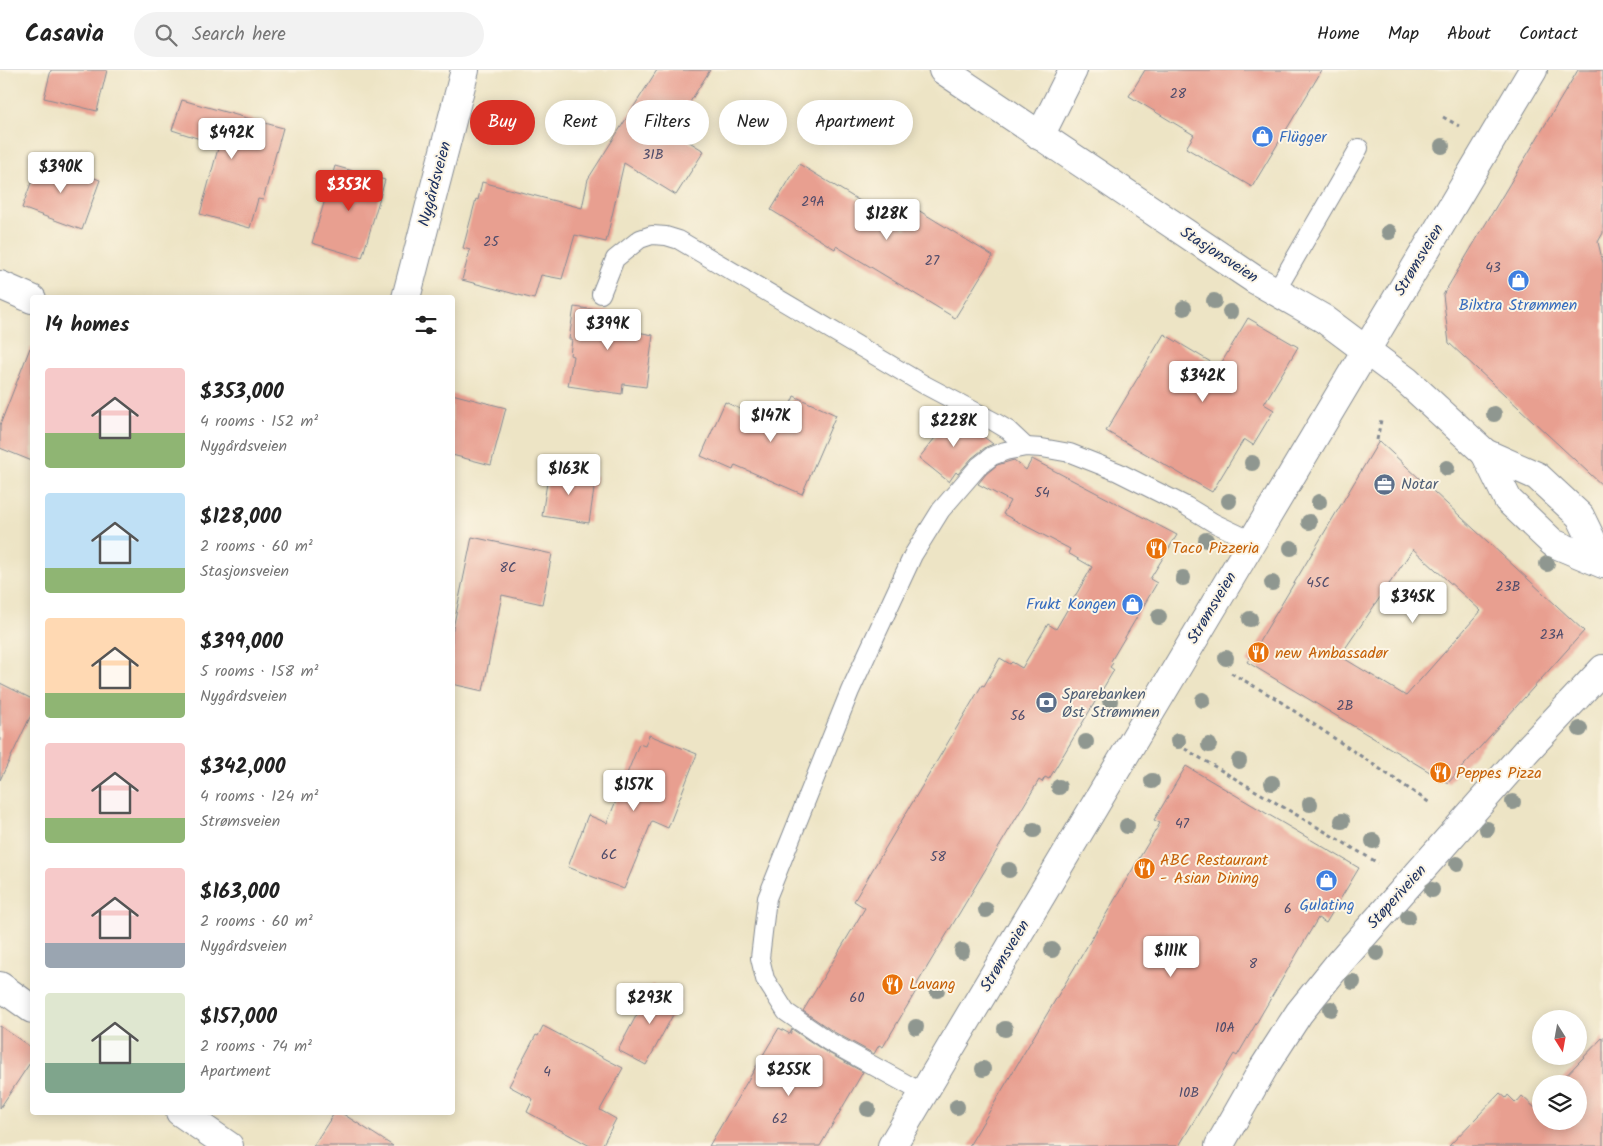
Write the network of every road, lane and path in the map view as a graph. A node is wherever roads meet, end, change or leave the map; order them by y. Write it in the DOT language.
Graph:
graph roads {
  1 [pos="465,70"];
  2 [pos="943,70"];
  3 [pos="1073,70"];
  4 [pos="1532,70"];
  5 [pos="1443,117"];
  6 [pos="1459,126"];
  7 [pos="1040,136"];
  8 [pos="1359,148"];
  9 [pos="0,285"];
  10 [pos="1276,291"];
  11 [pos="601,294"];
  12 [pos="407,295"];
  13 [pos="30,298"];
  14 [pos="1367,350"];
  15 [pos="1381,420"];
  16 [pos="1377,440"];
  17 [pos="1026,447"];
  18 [pos="1485,453"];
  19 [pos="1252,541"];
  20 [pos="1603,563"];
  21 [pos="1603,669"];
  22 [pos="1231,673"];
  23 [pos="1185,749"];
  24 [pos="1430,803"];
  25 [pos="1378,863"];
  26 [pos="0,986"];
  27 [pos="30,1008"];
  28 [pos="924,1093"];
  29 [pos="184,1115"];
  30 [pos="229,1146"];
  31 [pos="892,1146"];
  32 [pos="1219,1146"];
  1 -- 12 [label="main road, Nygårdsveien"];
  2 -- 7 [label="main road, Stasjonsveien"];
  3 -- 7 [label="main road"];
  4 -- 14 [label="main road, Strømsveien"];
  5 -- 6 [label="path"];
  7 -- 10 [label="main road, Stasjonsveien"];
  8 -- 10 [label="lane"];
  9 -- 13 [label="main road"];
  10 -- 14 [label="main road, Stasjonsveien"];
  11 -- 17 [label="lane"];
  14 -- 18 [label="main road, Stasjonsveien"];
  14 -- 19 [label="main road, Strømsveien"];
  15 -- 16 [label="path"];
  17 -- 19 [label="lane"];
  17 -- 28 [label="lane"];
  18 -- 20 [label="main road, Stasjonsveien"];
  18 -- 20 [label="main road, Stasjonsveien"];
  19 -- 28 [label="main road, Strømsveien"];
  21 -- 32 [label="main road, Støperiveien"];
  22 -- 24 [label="path"];
  23 -- 25 [label="path"];
  26 -- 27 [label="main road"];
  28 -- 31 [label="main road, Strømsveien"];
  29 -- 30 [label="main road"];
}
